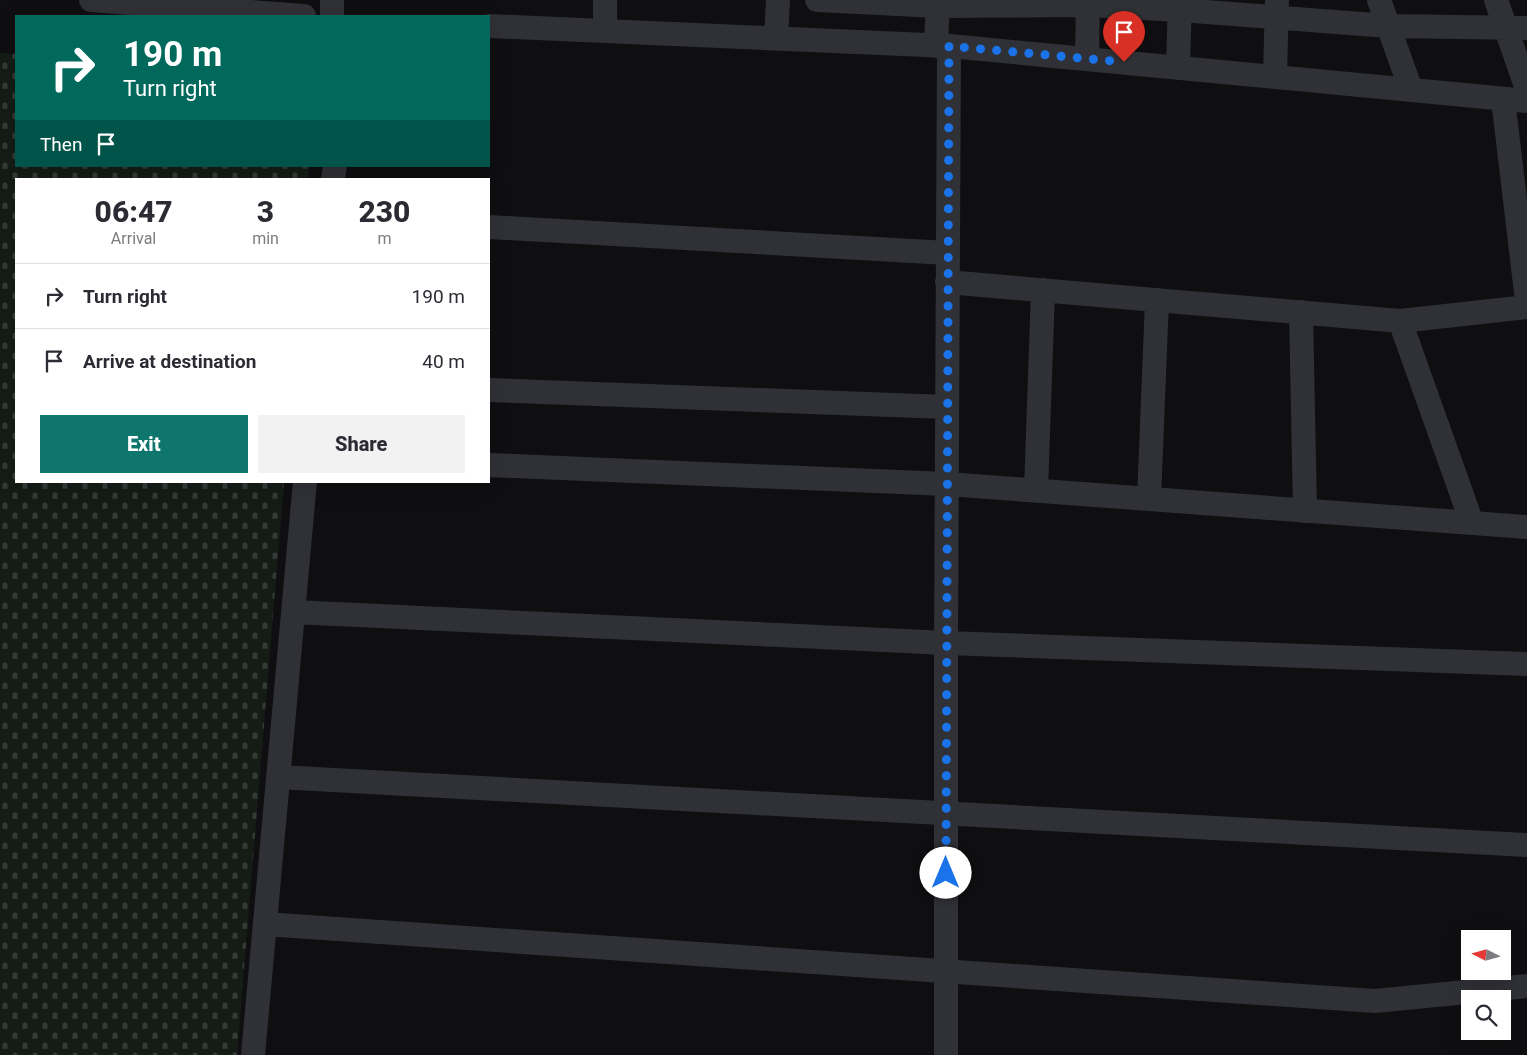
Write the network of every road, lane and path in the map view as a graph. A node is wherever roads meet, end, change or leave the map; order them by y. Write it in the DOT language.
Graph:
graph roads {
  1 [pos="91,0"];
  2 [pos="332,0"];
  3 [pos="605,0"];
  4 [pos="778,0"];
  5 [pos="817,0"];
  6 [pos="1379,0"];
  7 [pos="1496,0"];
  8 [pos="143,2"];
  9 [pos="938,3"];
  10 [pos="1088,3"];
  11 [pos="1180,5"];
  12 [pos="247,6"];
  13 [pos="1277,9"];
  14 [pos="298,15"];
  15 [pos="332,15"];
  16 [pos="490,26"];
  17 [pos="1388,26"];
  18 [pos="1516,28"];
  19 [pos="605,31"];
  20 [pos="776,38"];
  21 [pos="942,46"];
  22 [pos="1088,59"];
  23 [pos="1178,68"];
  24 [pos="1275,77"];
  25 [pos="1527,89"];
  26 [pos="1411,90"];
  27 [pos="1503,99"];
  28 [pos="1527,101"];
  29 [pos="490,227"];
  30 [pos="948,253"];
  31 [pos="948,282"];
  32 [pos="1044,290"];
  33 [pos="1158,300"];
  34 [pos="1527,301"];
  35 [pos="1527,307"];
  36 [pos="1301,312"];
  37 [pos="1400,321"];
  38 [pos="490,390"];
  39 [pos="947,407"];
  40 [pos="490,465"];
  41 [pos="305,483"];
  42 [pos="946,484"];
  43 [pos="1036,490"];
  44 [pos="1149,499"];
  45 [pos="1305,510"];
  46 [pos="1472,523"];
  47 [pos="1527,527"];
  48 [pos="294,612"];
  49 [pos="946,644"];
  50 [pos="1527,664"];
  51 [pos="278,777"];
  52 [pos="945,814"];
  53 [pos="1527,846"];
  54 [pos="265,924"];
  55 [pos="946,971"];
  56 [pos="1527,986"];
  57 [pos="253,1055"];
  58 [pos="946,1055"];
  1 -- 8 [label="street"];
  2 -- 15 [label="street"];
  3 -- 19 [label="street"];
  4 -- 20 [label="street"];
  5 -- 9 [label="street"];
  6 -- 17 [label="street"];
  7 -- 18 [label="street"];
  8 -- 12 [label="street"];
  9 -- 10 [label="street"];
  9 -- 21 [label="street"];
  10 -- 11 [label="street"];
  10 -- 22 [label="street"];
  11 -- 13 [label="street"];
  11 -- 23 [label="street"];
  12 -- 14 [label="street"];
  13 -- 17 [label="street"];
  13 -- 24 [label="street"];
  16 -- 19 [label="street"];
  17 -- 18 [label="street"];
  17 -- 26 [label="street"];
  18 -- 25 [label="street"];
  19 -- 20 [label="street"];
  20 -- 21 [label="street"];
  21 -- 22 [label="street"];
  21 -- 30 [label="street"];
  22 -- 23 [label="street"];
  23 -- 24 [label="street"];
  24 -- 26 [label="street"];
  26 -- 27 [label="street"];
  27 -- 28 [label="street"];
  27 -- 34 [label="street"];
  29 -- 30 [label="street"];
  30 -- 31 [label="street"];
  31 -- 32 [label="street"];
  31 -- 39 [label="street"];
  32 -- 33 [label="street"];
  32 -- 43 [label="street"];
  33 -- 36 [label="street"];
  33 -- 44 [label="street"];
  35 -- 37 [label="street"];
  36 -- 37 [label="street"];
  36 -- 45 [label="street"];
  37 -- 46 [label="street"];
  38 -- 39 [label="street"];
  39 -- 42 [label="street"];
  40 -- 42 [label="street"];
  41 -- 48 [label="street"];
  42 -- 43 [label="street"];
  42 -- 49 [label="street"];
  43 -- 44 [label="street"];
  44 -- 45 [label="street"];
  45 -- 46 [label="street"];
  46 -- 47 [label="street"];
  48 -- 49 [label="street"];
  48 -- 51 [label="street"];
  49 -- 50 [label="street"];
  49 -- 52 [label="street"];
  51 -- 52 [label="street"];
  51 -- 54 [label="street"];
  52 -- 53 [label="street"];
  52 -- 55 [label="street"];
  54 -- 55 [label="street"];
  54 -- 57 [label="street"];
  55 -- 56 [label="street"];
  55 -- 58 [label="street"];
}
